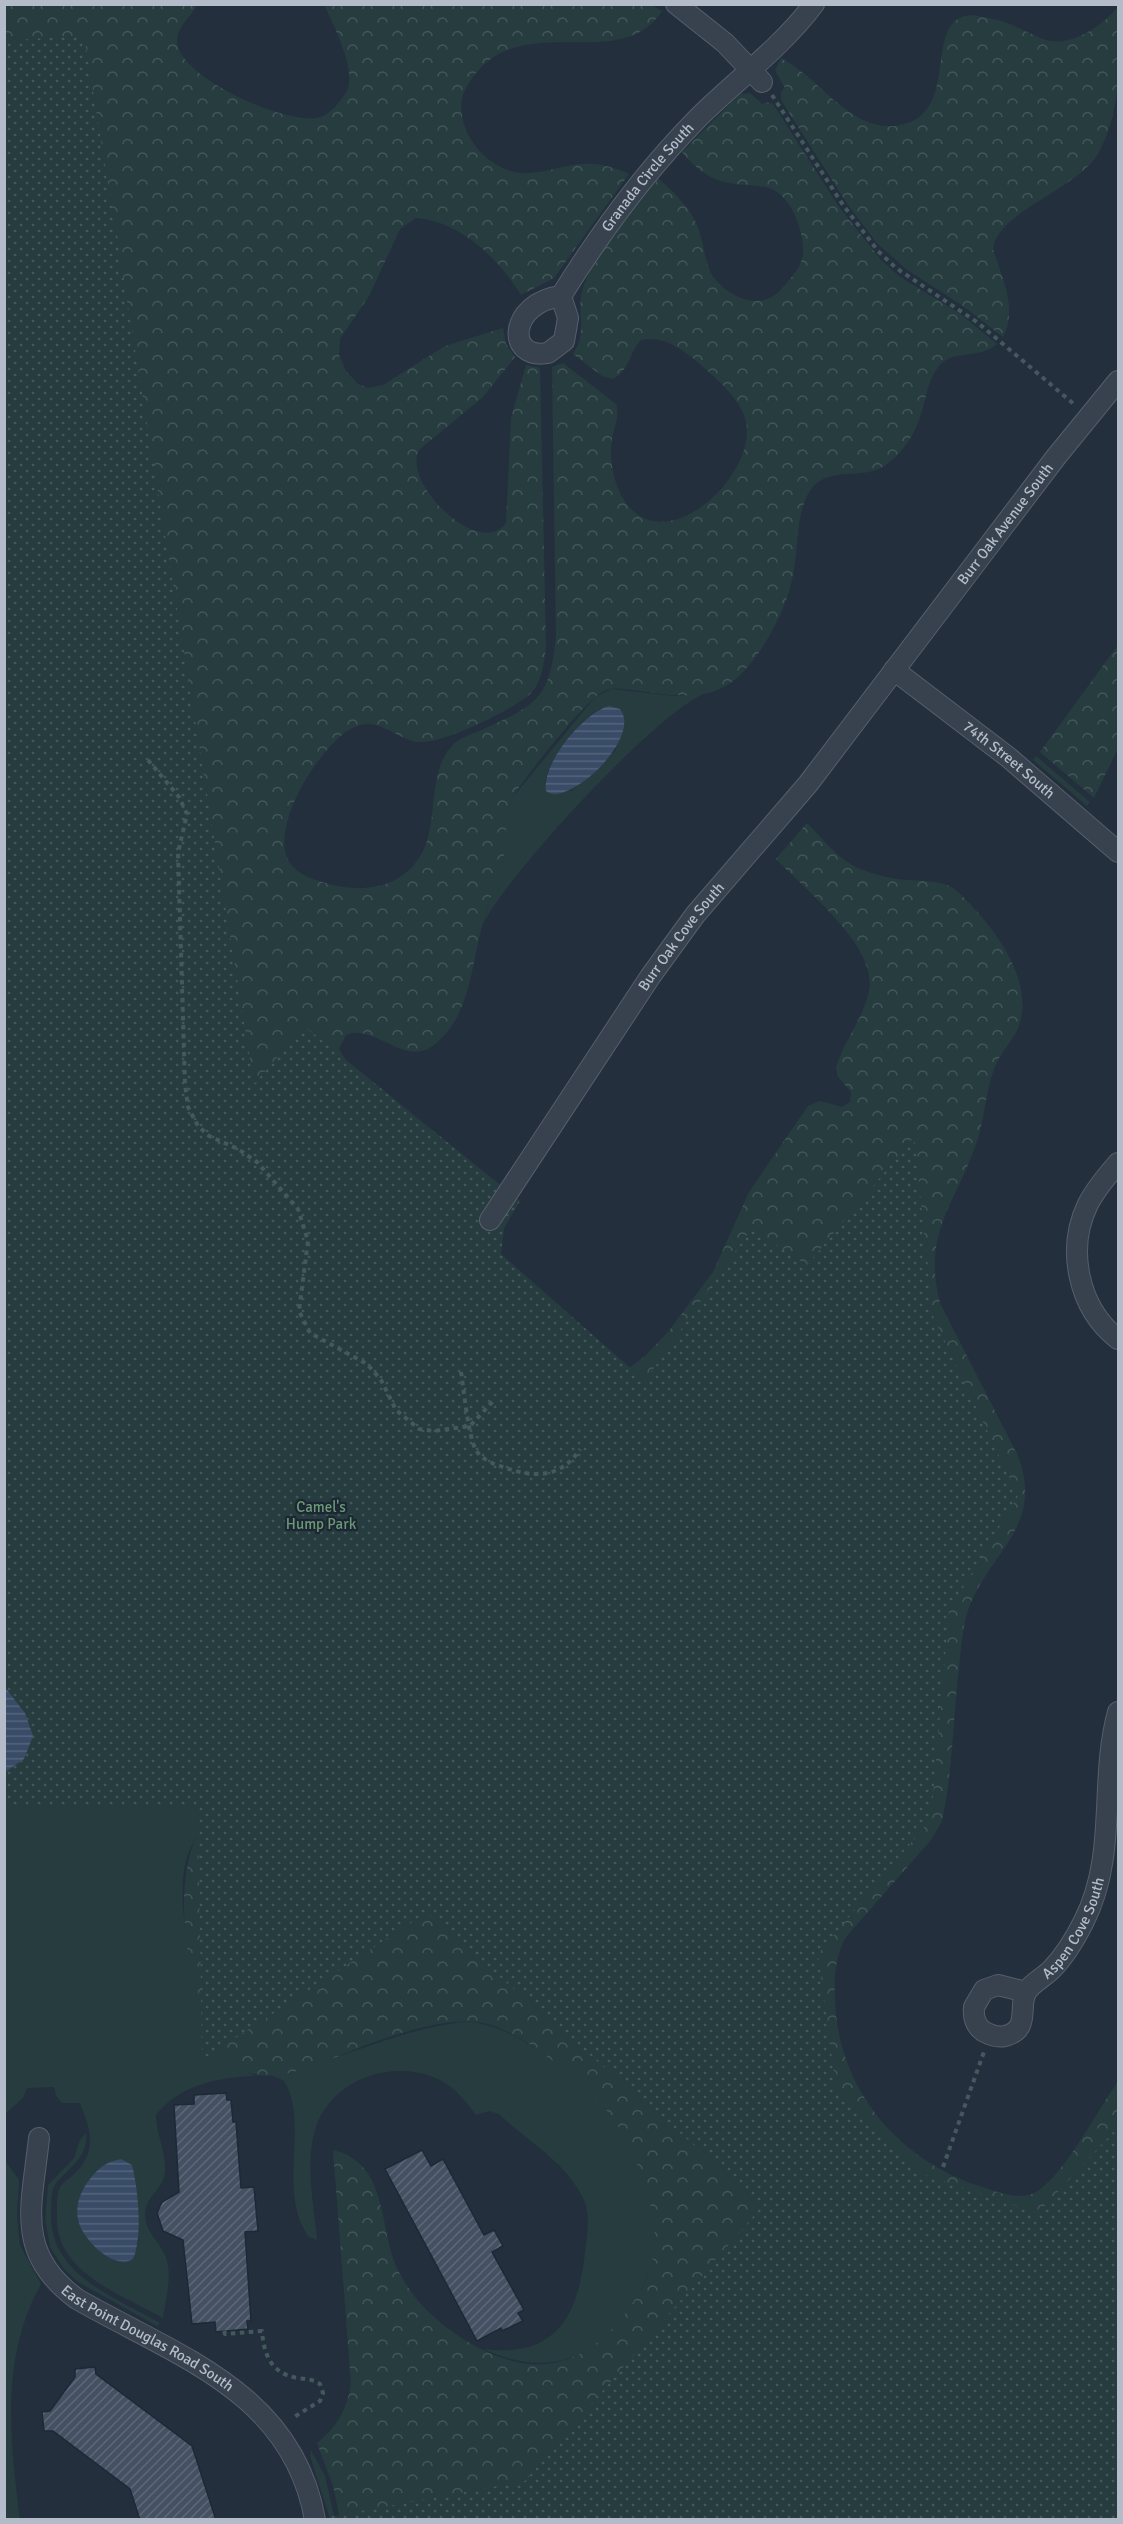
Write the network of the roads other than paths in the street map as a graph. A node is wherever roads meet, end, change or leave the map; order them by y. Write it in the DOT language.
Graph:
graph roads {
  1 [pos="676,4"];
  2 [pos="813,4"];
  3 [pos="756,75"];
  4 [pos="561,296"];
  5 [pos="1119,381"];
  6 [pos="894,670"];
  7 [pos="1119,852"];
  8 [pos="1119,1163"];
  9 [pos="490,1220"];
  10 [pos="1119,1339"];
  11 [pos="1119,1712"];
  12 [pos="1026,1992"];
  13 [pos="39,2138"];
  14 [pos="315,2520"];
  1 -- 3 [label="street"];
  2 -- 3 [label="street, Granada Circle South"];
  3 -- 4 [label="street, Granada Circle South"];
  5 -- 6 [label="street, Burr Oak Avenue South"];
  6 -- 7 [label="street, 74th Street South"];
  6 -- 9 [label="street, Burr Oak Cove South"];
  8 -- 10 [label="street"];
  11 -- 12 [label="street, Aspen Cove South"];
  12 -- 12 [label="street, Aspen Cove South"];
  13 -- 14 [label="street, East Point Douglas Road South"];
}
